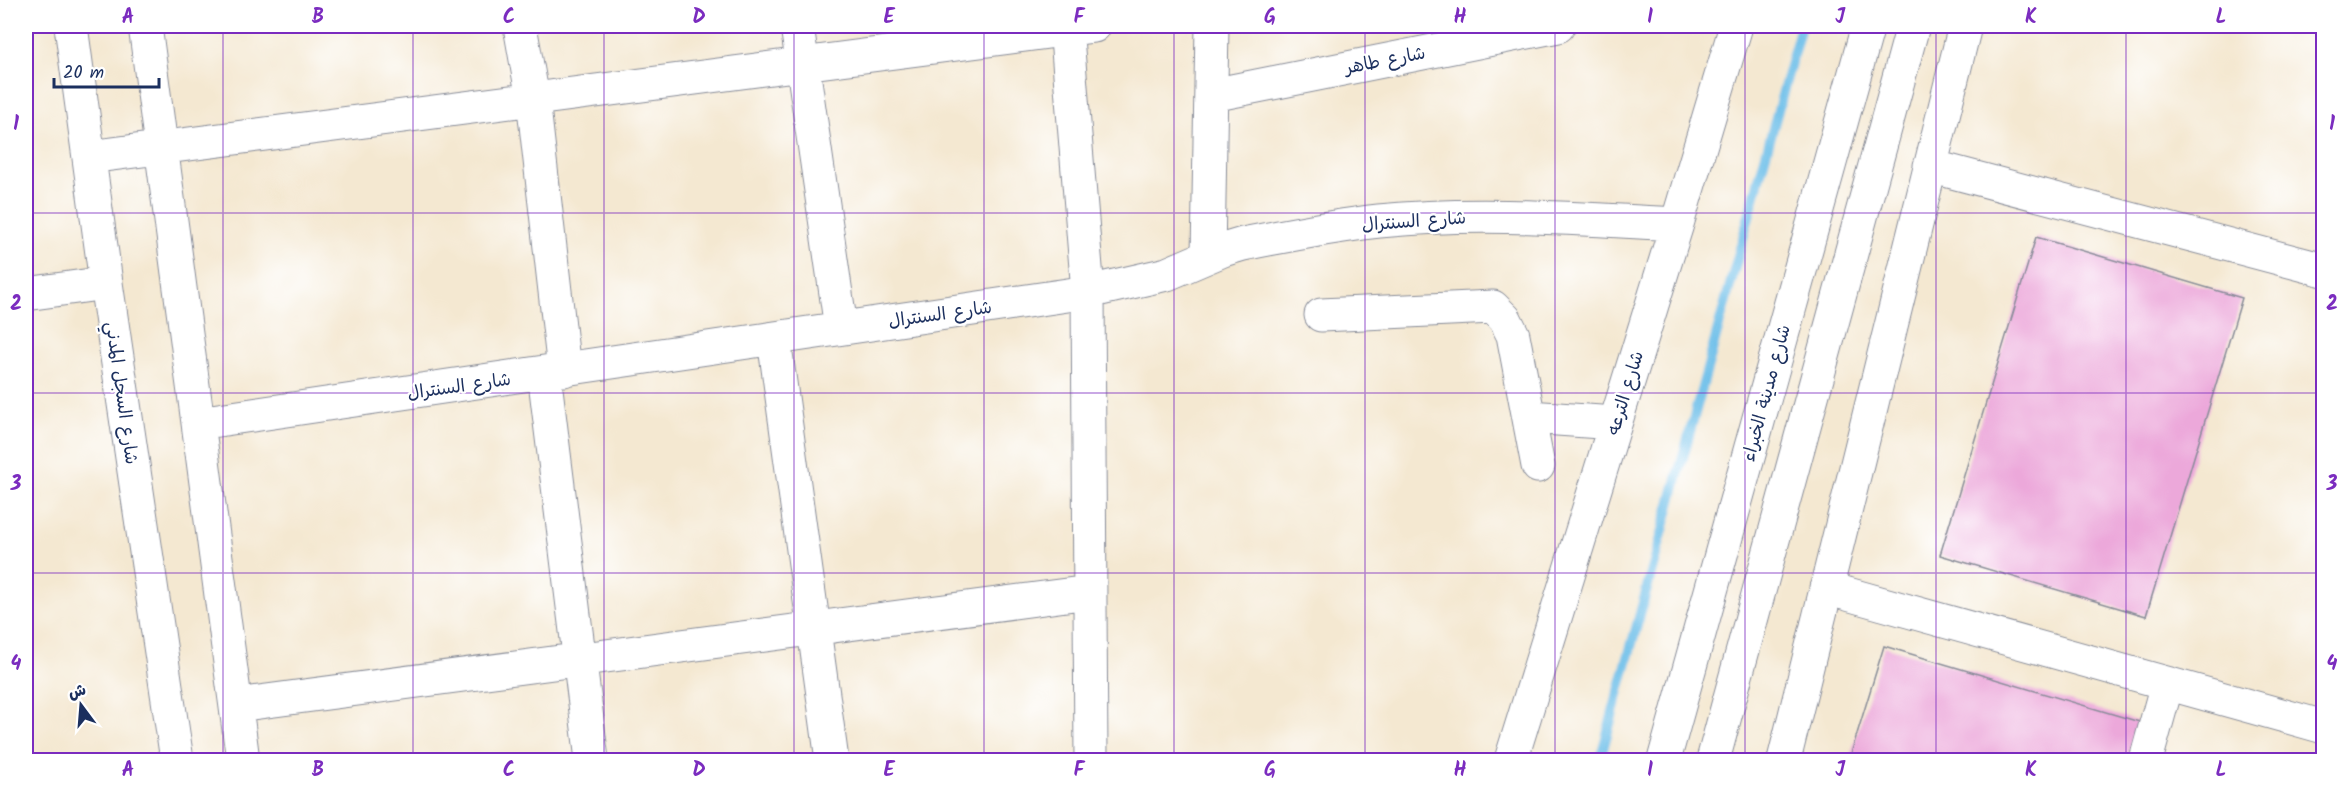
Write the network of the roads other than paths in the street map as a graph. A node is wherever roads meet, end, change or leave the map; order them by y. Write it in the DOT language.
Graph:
graph roads {
  1 [pos="70,26"];
  2 [pos="145,26"];
  3 [pos="520,26"];
  4 [pos="797,26"];
  5 [pos="1212,26"];
  6 [pos="1558,26"];
  7 [pos="1736,26"];
  8 [pos="1868,26"];
  9 [pos="1913,26"];
  10 [pos="1965,26"];
  11 [pos="1075,27"];
  12 [pos="802,64"];
  13 [pos="1212,95"];
  14 [pos="532,99"];
  15 [pos="162,147"];
  16 [pos="89,157"];
  17 [pos="1930,166"];
  18 [pos="1677,224"];
  19 [pos="1208,256"];
  20 [pos="2324,270"];
  21 [pos="106,283"];
  22 [pos="1088,292"];
  23 [pos="26,294"];
  24 [pos="1321,315"];
  25 [pos="841,328"];
  26 [pos="774,339"];
  27 [pos="554,372"];
  28 [pos="1529,417"];
  29 [pos="198,423"];
  30 [pos="1615,423"];
  31 [pos="1538,466"];
  32 [pos="1826,588"];
  33 [pos="1089,592"];
  34 [pos="813,628"];
  35 [pos="580,660"];
  36 [pos="2167,684"];
  37 [pos="236,705"];
  38 [pos="2324,727"];
  39 [pos="177,760"];
  40 [pos="243,760"];
  41 [pos="592,760"];
  42 [pos="832,760"];
  43 [pos="1091,760"];
  44 [pos="1511,760"];
  45 [pos="1664,760"];
  46 [pos="1713,760"];
  47 [pos="1784,760"];
  48 [pos="2146,760"];
  1 -- 16 [label="street, شارع السجل المدني"];
  2 -- 15 [label="street"];
  3 -- 14 [label="street"];
  4 -- 12 [label="street"];
  5 -- 13 [label="street"];
  6 -- 13 [label="street, شارع طاهر"];
  7 -- 18 [label="street, شارع الترعه"];
  8 -- 45 [label="street, شارع مدينة الخبراء"];
  9 -- 46 [label="street"];
  10 -- 17 [label="street"];
  11 -- 12 [label="street"];
  11 -- 22 [label="street"];
  12 -- 14 [label="street"];
  12 -- 25 [label="street"];
  13 -- 19 [label="street"];
  14 -- 15 [label="street"];
  14 -- 27 [label="street"];
  15 -- 16 [label="street"];
  15 -- 29 [label="street"];
  16 -- 21 [label="street, شارع السجل المدني"];
  17 -- 20 [label="street"];
  17 -- 32 [label="street"];
  18 -- 19 [label="street, شارع السنترال"];
  18 -- 30 [label="street, شارع الترعه"];
  19 -- 22 [label="street, شارع السنترال"];
  21 -- 23 [label="street"];
  21 -- 39 [label="street, شارع السجل المدني"];
  22 -- 25 [label="street, شارع السنترال"];
  22 -- 33 [label="street"];
  24 -- 28 [label="street"];
  25 -- 26 [label="street, شارع السنترال"];
  26 -- 27 [label="street, شارع السنترال"];
  26 -- 34 [label="street"];
  27 -- 29 [label="street, شارع السنترال"];
  27 -- 35 [label="street"];
  28 -- 30 [label="street"];
  28 -- 31 [label="street"];
  29 -- 37 [label="street"];
  30 -- 44 [label="street, شارع الترعه"];
  32 -- 36 [label="street"];
  32 -- 47 [label="street"];
  33 -- 34 [label="street"];
  33 -- 43 [label="street"];
  34 -- 35 [label="street"];
  34 -- 42 [label="street"];
  35 -- 37 [label="street"];
  35 -- 41 [label="street"];
  36 -- 38 [label="street"];
  36 -- 48 [label="street"];
  37 -- 40 [label="street"];
}
